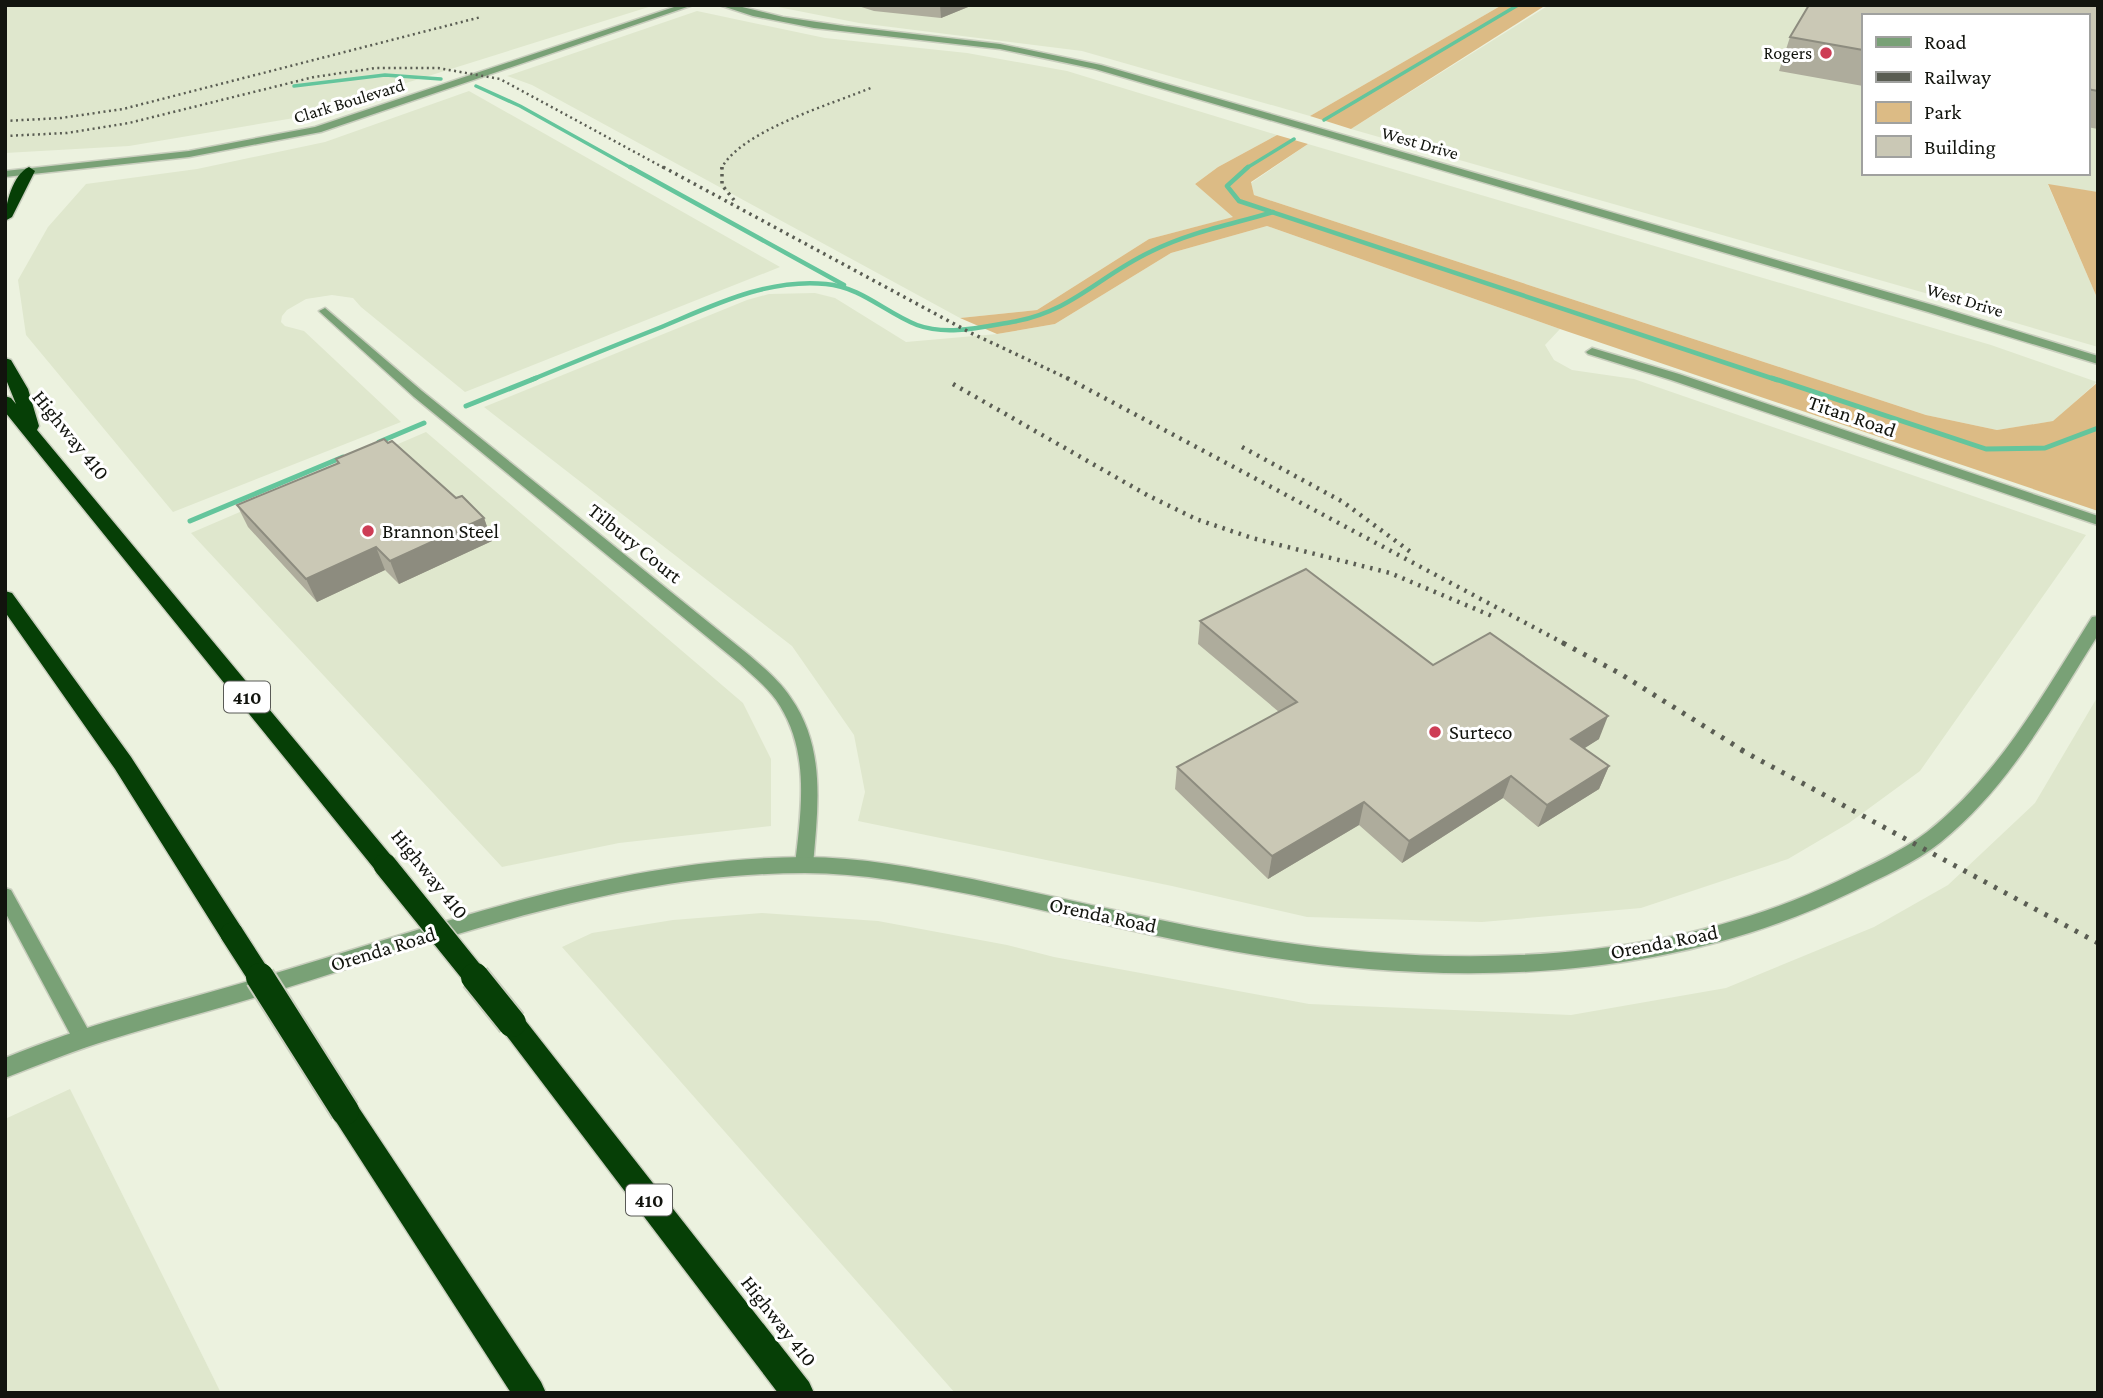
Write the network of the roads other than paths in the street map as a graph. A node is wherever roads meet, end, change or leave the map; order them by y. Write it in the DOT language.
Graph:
graph roads {
  1 [pos="689,5"];
  2 [pos="723,5"];
  3 [pos="29,171"];
  4 [pos="5,174"];
  5 [pos="5,217"];
  6 [pos="325,311"];
  7 [pos="1592,352"];
  8 [pos="2098,360"];
  9 [pos="5,363"];
  10 [pos="5,401"];
  11 [pos="33,434"];
  12 [pos="2098,521"];
  13 [pos="5,597"];
  14 [pos="2098,621"];
  15 [pos="804,865"];
  16 [pos="5,895"];
  17 [pos="82,1039"];
  18 [pos="5,1068"];
  19 [pos="530,1393"];
  20 [pos="798,1393"];
  1 -- 3 [label="street, Clark Boulevard"];
  2 -- 8 [label="street, West Drive"];
  3 -- 4 [label="street, Clark Boulevard"];
  3 -- 5 [label="highway"];
  6 -- 15 [label="street, Tilbury Court"];
  7 -- 12 [label="street, Titan Road"];
  9 -- 11 [label="highway"];
  10 -- 11 [label="highway, Highway 410 / 410"];
  11 -- 20 [label="highway, Highway 410 / 410, bridge"];
  13 -- 19 [label="highway, bridge"];
  14 -- 15 [label="street, Orenda Road"];
  15 -- 17 [label="street, Orenda Road"];
  16 -- 17 [label="street"];
  17 -- 18 [label="street, Orenda Road"];
}
